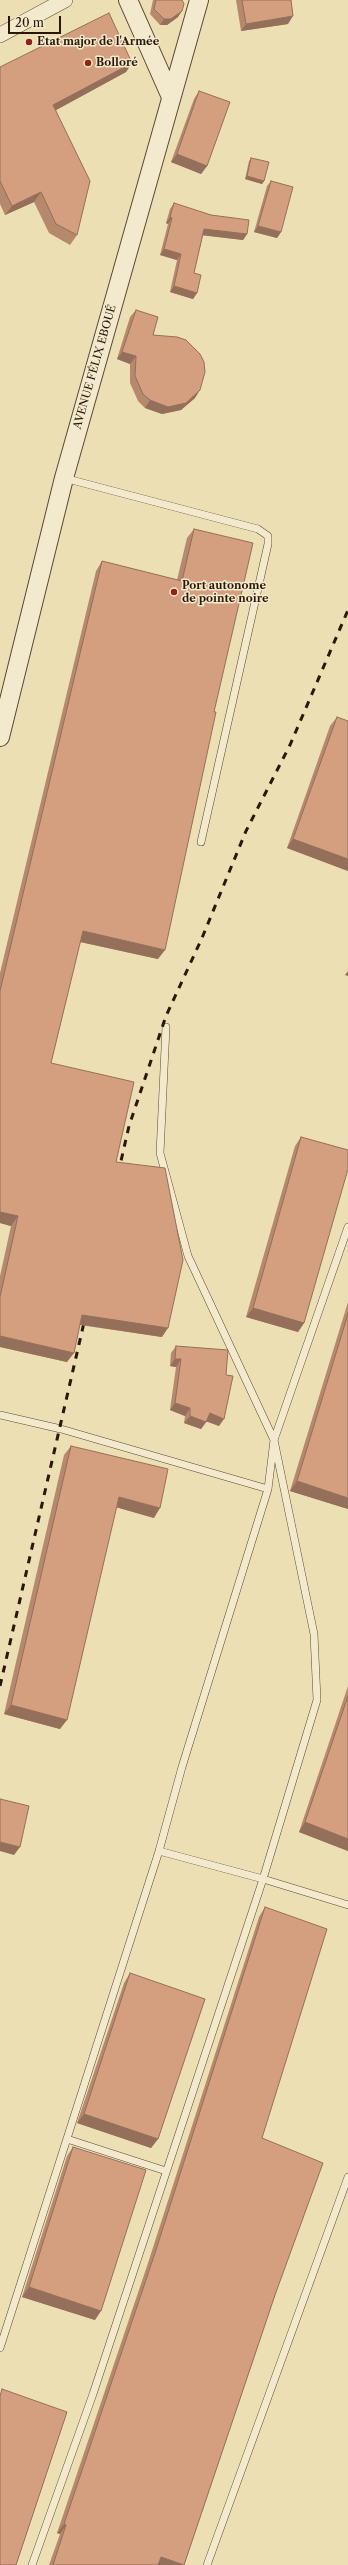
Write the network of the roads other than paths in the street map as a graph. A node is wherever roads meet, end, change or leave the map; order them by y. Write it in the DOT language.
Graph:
graph roads {
  1 [pos="65,0"];
  2 [pos="128,0"];
  3 [pos="200,0"];
  4 [pos="0,34"];
  5 [pos="171,96"];
  6 [pos="64,478"];
  7 [pos="0,738"];
  8 [pos="201,842"];
  9 [pos="166,1027"];
  10 [pos="348,1226"];
  11 [pos="0,1415"];
  12 [pos="274,1440"];
  13 [pos="268,1489"];
  14 [pos="159,1851"];
  15 [pos="263,1879"];
  16 [pos="348,1905"];
  17 [pos="67,2139"];
  18 [pos="166,2170"];
  19 [pos="348,2176"];
  20 [pos="0,2348"];
  21 [pos="32,2565"];
  22 [pos="207,2565"];
  1 -- 4 [label="street"];
  2 -- 5 [label="street"];
  3 -- 5 [label="street, AVENUE FÉLIX EBOUÉ"];
  5 -- 6 [label="street, AVENUE FÉLIX EBOUÉ"];
  6 -- 7 [label="street, AVENUE FÉLIX EBOUÉ"];
  6 -- 8 [label="lane"];
  9 -- 12 [label="lane"];
  10 -- 12 [label="lane"];
  11 -- 13 [label="lane"];
  12 -- 13 [label="lane"];
  12 -- 15 [label="lane"];
  13 -- 14 [label="lane"];
  14 -- 15 [label="lane"];
  14 -- 17 [label="lane"];
  15 -- 16 [label="lane"];
  15 -- 18 [label="lane"];
  17 -- 18 [label="lane"];
  17 -- 20 [label="lane"];
  18 -- 21 [label="lane"];
  19 -- 22 [label="lane"];
}
